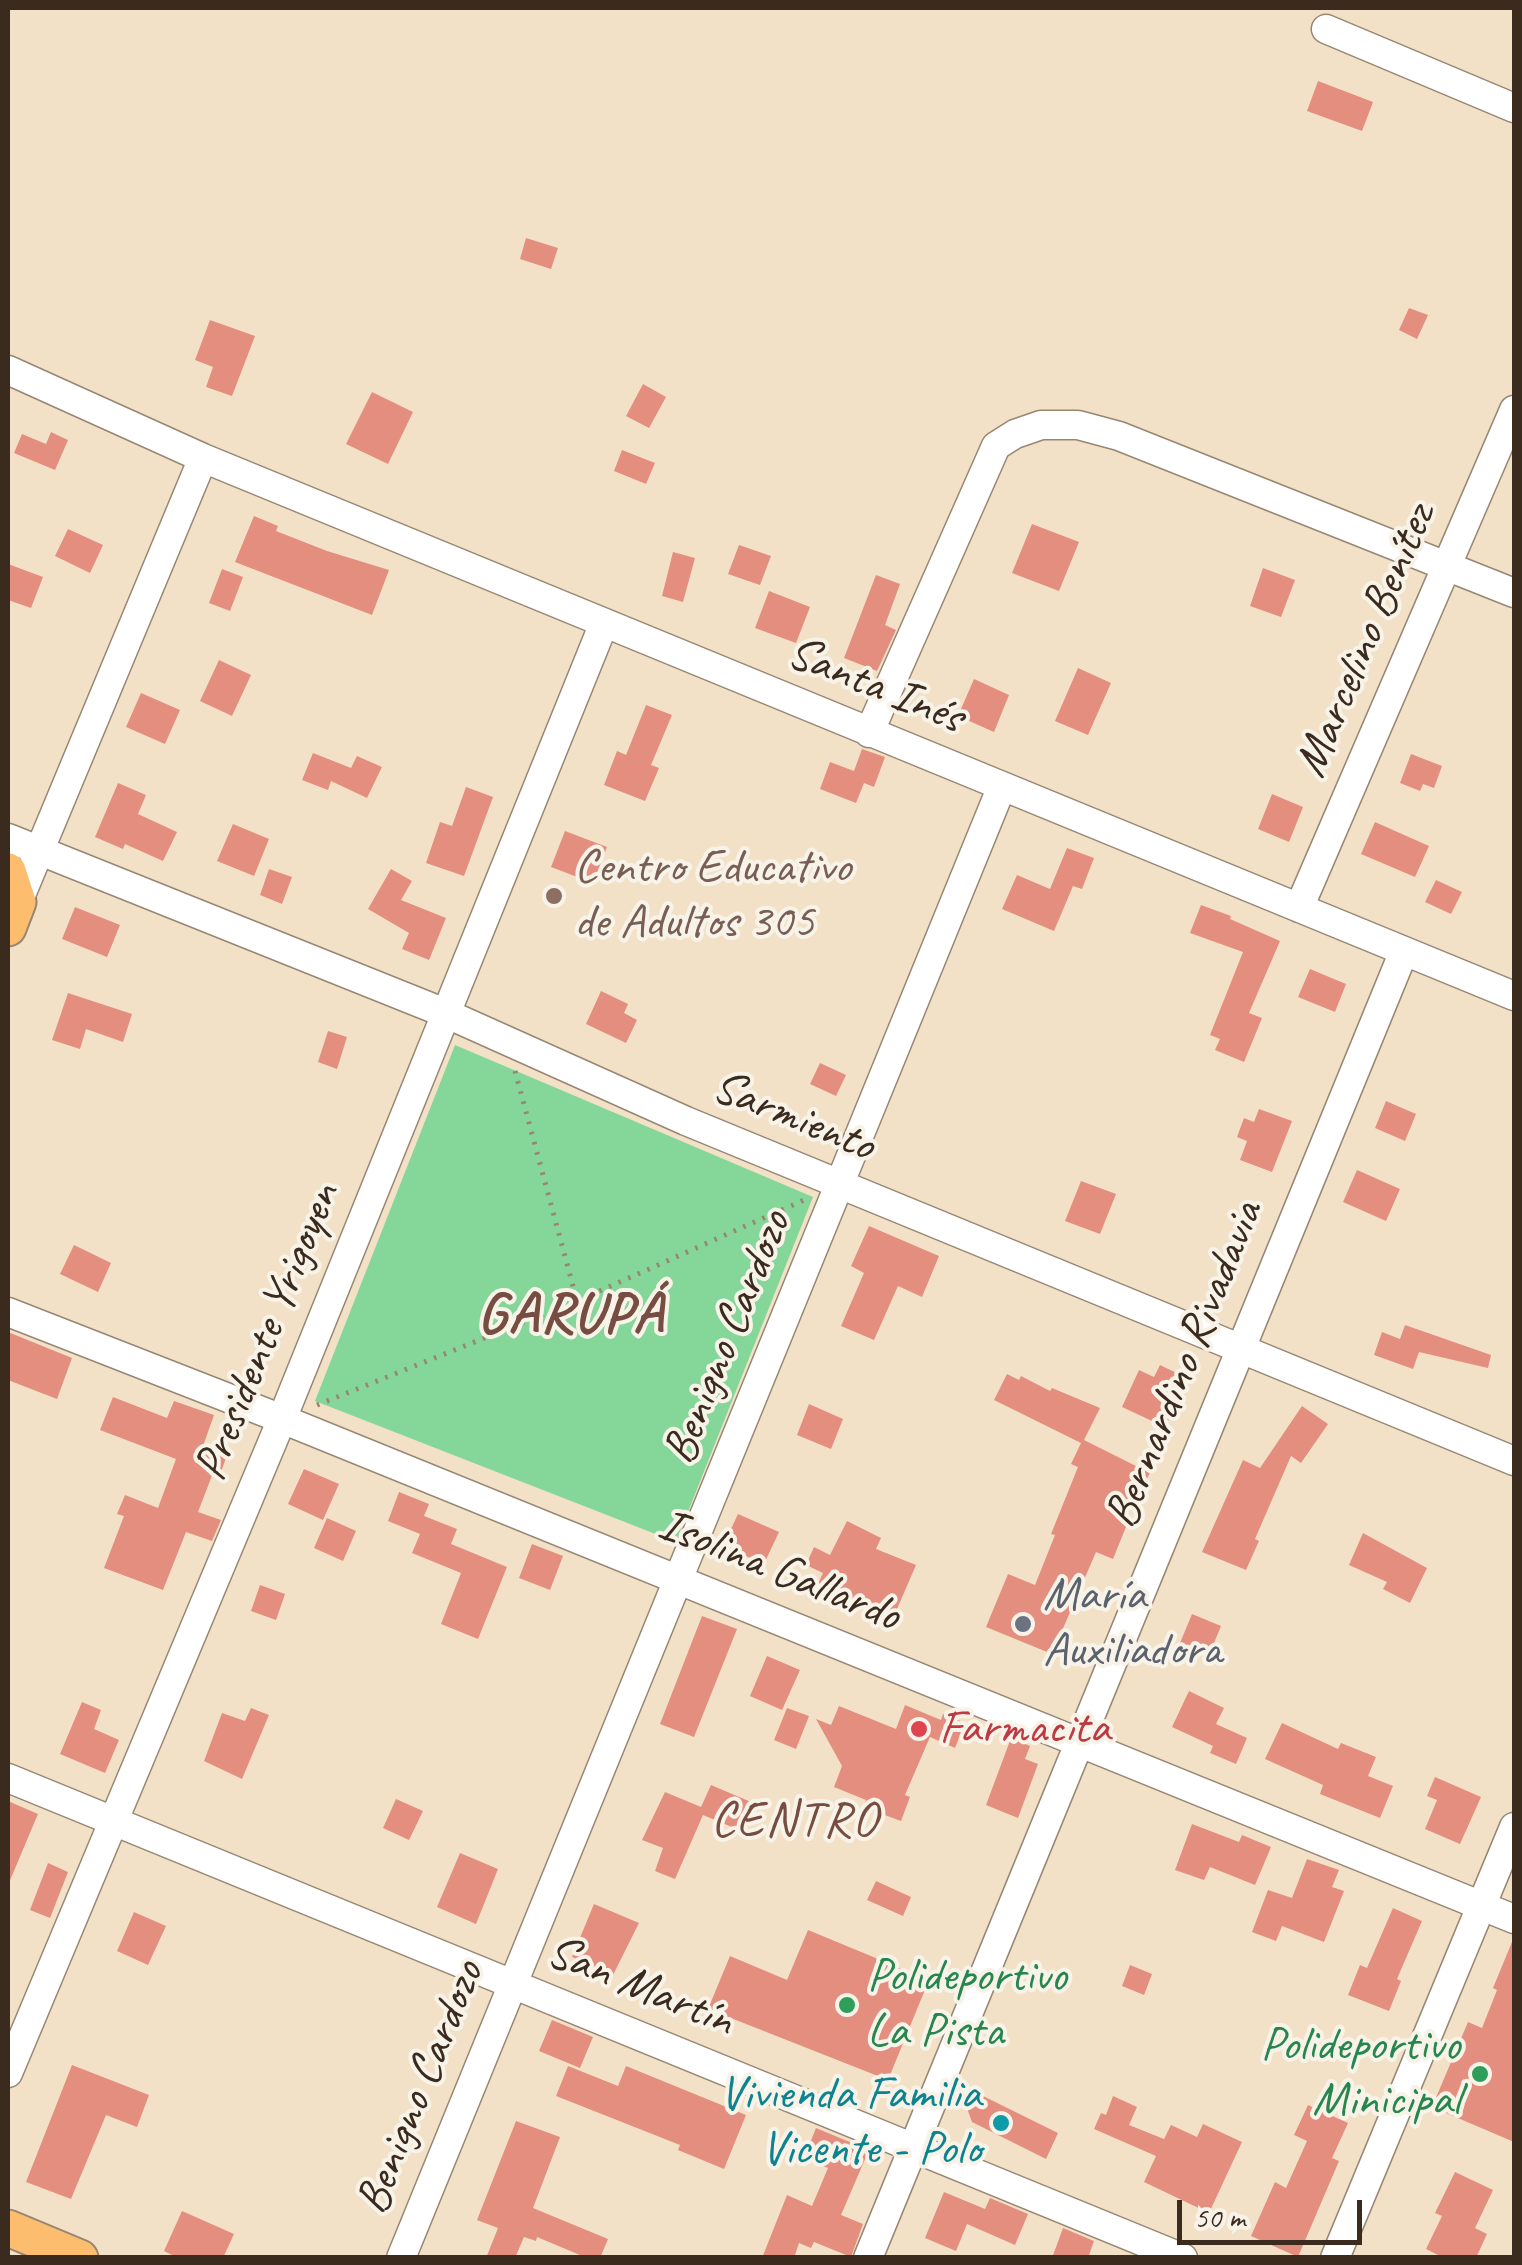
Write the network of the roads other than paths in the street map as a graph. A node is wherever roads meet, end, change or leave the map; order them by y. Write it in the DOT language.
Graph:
graph roads {
  1 [pos="1326,28"];
  2 [pos="1514,108"];
  3 [pos="8,370"];
  4 [pos="1514,410"];
  5 [pos="203,458"];
  6 [pos="1448,565"];
  7 [pos="1514,594"];
  8 [pos="604,623"];
  9 [pos="869,732"];
  10 [pos="1002,786"];
  11 [pos="8,838"];
  12 [pos="40,852"];
  13 [pos="11,900"];
  14 [pos="1300,908"];
  15 [pos="1404,951"];
  16 [pos="1514,996"];
  17 [pos="446,1013"];
  18 [pos="839,1184"];
  19 [pos="8,1312"];
  20 [pos="1240,1349"];
  21 [pos="282,1418"];
  22 [pos="1514,1462"];
  23 [pos="678,1580"];
  24 [pos="1080,1741"];
  25 [pos="8,1778"];
  26 [pos="113,1820"];
  27 [pos="1514,1827"];
  28 [pos="1484,1906"];
  29 [pos="1514,1919"];
  30 [pos="512,1983"];
  31 [pos="8,2073"];
  32 [pos="913,2148"];
  33 [pos="8,2228"];
  34 [pos="80,2258"];
  35 [pos="401,2258"];
  36 [pos="868,2258"];
  37 [pos="1182,2258"];
  38 [pos="1335,2258"];
  1 -- 2 [label="street"];
  3 -- 5 [label="street, Santa Inés"];
  4 -- 6 [label="street, Marcelino Benítez"];
  5 -- 8 [label="street, Santa Inés"];
  5 -- 12 [label="street"];
  6 -- 7 [label="street"];
  6 -- 9 [label="street"];
  6 -- 14 [label="street, Marcelino Benítez"];
  8 -- 9 [label="street, Santa Inés"];
  8 -- 17 [label="street, Presidente Yrigoyen"];
  9 -- 10 [label="street, Santa Inés"];
  10 -- 14 [label="street, Santa Inés"];
  10 -- 18 [label="street, Benigno Cardozo"];
  11 -- 12 [label="street, Sarmiento"];
  12 -- 13 [label="street"];
  12 -- 17 [label="street, Sarmiento"];
  14 -- 15 [label="street, Santa Inés"];
  15 -- 16 [label="street, Santa Inés"];
  15 -- 20 [label="street, Bernardino Rivadavia"];
  17 -- 18 [label="street, Sarmiento"];
  17 -- 21 [label="street, Presidente Yrigoyen"];
  18 -- 20 [label="street, Sarmiento"];
  18 -- 23 [label="street, Benigno Cardozo"];
  19 -- 21 [label="street, Isolina Gallardo"];
  20 -- 22 [label="street, Sarmiento"];
  20 -- 24 [label="street, Bernardino Rivadavia"];
  21 -- 23 [label="street, Isolina Gallardo"];
  21 -- 26 [label="street, Presidente Yrigoyen"];
  23 -- 24 [label="street, Isolina Gallardo"];
  23 -- 30 [label="street, Benigno Cardozo"];
  24 -- 28 [label="street, Isolina Gallardo"];
  24 -- 32 [label="street, Bernardino Rivadavia"];
  25 -- 26 [label="street, San Martín"];
  26 -- 30 [label="street, San Martín"];
  26 -- 31 [label="street, Presidente Yrigoyen"];
  27 -- 28 [label="street"];
  28 -- 29 [label="street, Isolina Gallardo"];
  28 -- 38 [label="street"];
  30 -- 32 [label="street, San Martín"];
  30 -- 35 [label="street, Benigno Cardozo"];
  32 -- 36 [label="street, Bernardino Rivadavia"];
  32 -- 37 [label="street, San Martín"];
  33 -- 34 [label="main road"];
}
